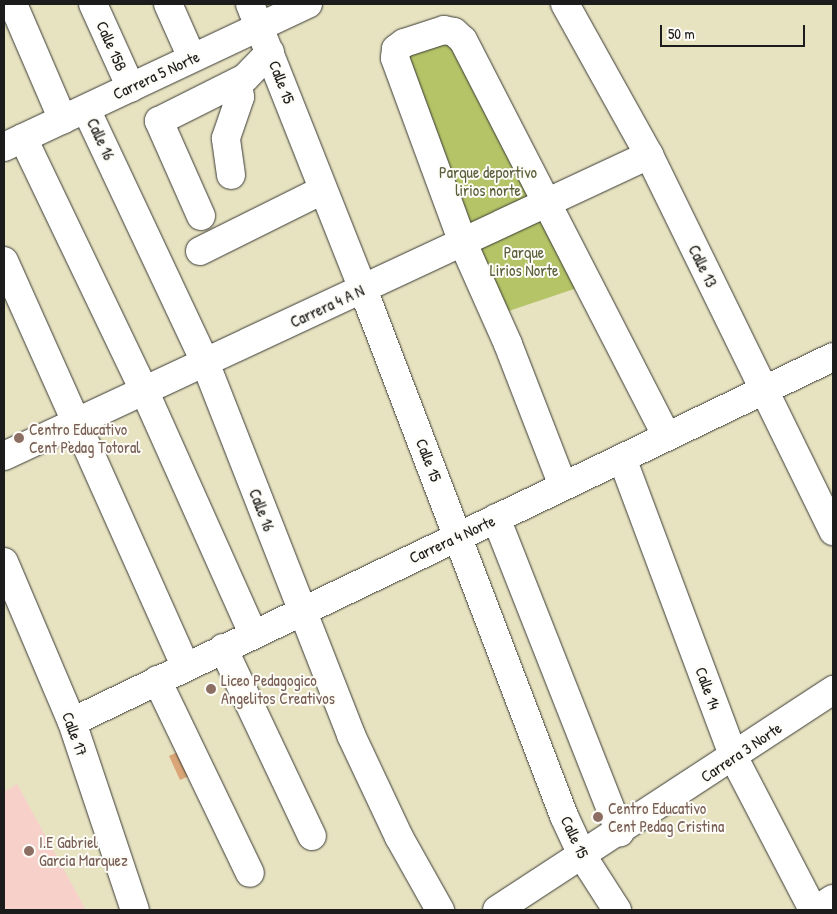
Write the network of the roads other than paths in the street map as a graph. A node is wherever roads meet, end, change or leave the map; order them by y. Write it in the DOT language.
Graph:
graph roads {
  1 [pos="13,4"];
  2 [pos="93,4"];
  3 [pos="168,4"];
  4 [pos="308,4"];
  5 [pos="565,4"];
  6 [pos="255,15"];
  7 [pos="270,52"];
  8 [pos="192,58"];
  9 [pos="238,83"];
  10 [pos="130,88"];
  11 [pos="75,114"];
  12 [pos="14,142"];
  13 [pos="649,155"];
  14 [pos="231,175"];
  15 [pos="323,190"];
  16 [pos="549,203"];
  17 [pos="201,216"];
  18 [pos="463,243"];
  19 [pos="200,252"];
  20 [pos="4,261"];
  21 [pos="363,289"];
  22 [pos="833,357"];
  23 [pos="205,362"];
  24 [pos="144,390"];
  25 [pos="764,391"];
  26 [pos="78,421"];
  27 [pos="667,437"];
  28 [pos="4,456"];
  29 [pos="622,458"];
  30 [pos="564,486"];
  31 [pos="496,518"];
  32 [pos="833,531"];
  33 [pos="458,536"];
  34 [pos="4,562"];
  35 [pos="301,610"];
  36 [pos="253,634"];
  37 [pos="223,648"];
  38 [pos="185,666"];
  39 [pos="157,680"];
  40 [pos="833,690"];
  41 [pos="72,722"];
  42 [pos="734,758"];
  43 [pos="620,832"];
  44 [pos="312,836"];
  45 [pos="583,857"];
  46 [pos="250,873"];
  47 [pos="833,899"];
  48 [pos="135,910"];
  49 [pos="440,910"];
  50 [pos="497,910"];
  51 [pos="617,910"];
  52 [pos="814,910"];
  1 -- 11 [label="street, Calle 16"];
  2 -- 10 [label="street, Calle 15B"];
  3 -- 8 [label="street"];
  4 -- 6 [label="street, Carrera 5 Norte"];
  5 -- 13 [label="street, Calle 13"];
  6 -- 7 [label="street, Calle 15"];
  6 -- 8 [label="street, Carrera 5 Norte"];
  7 -- 9 [label="street"];
  7 -- 15 [label="street, Calle 15"];
  8 -- 10 [label="street, Carrera 5 Norte"];
  9 -- 14 [label="street"];
  9 -- 17 [label="street"];
  10 -- 11 [label="street, Carrera 5 Norte"];
  11 -- 12 [label="street, Carrera 5 Norte"];
  11 -- 23 [label="street, Calle 16"];
  12 -- 24 [label="street"];
  13 -- 16 [label="street, Carrera 4 A N"];
  13 -- 25 [label="street, Calle 13"];
  15 -- 19 [label="street"];
  15 -- 21 [label="street, Calle 15"];
  16 -- 18 [label="street, Carrera 4 A N"];
  16 -- 18 [label="street"];
  16 -- 27 [label="street"];
  18 -- 21 [label="street, Carrera 4 A N"];
  18 -- 30 [label="street"];
  20 -- 26 [label="street"];
  21 -- 23 [label="street, Carrera 4 A N"];
  21 -- 33 [label="street, Calle 15"];
  22 -- 25 [label="street, Carrera 4 Norte"];
  23 -- 24 [label="street, Carrera 4 A N"];
  23 -- 35 [label="street, Calle 16"];
  24 -- 26 [label="street, Carrera 4 A N"];
  24 -- 36 [label="street"];
  25 -- 27 [label="street, Carrera 4 Norte"];
  25 -- 32 [label="street, Calle 13"];
  26 -- 28 [label="street, Carrera 4 A N"];
  26 -- 38 [label="street"];
  27 -- 29 [label="street, Carrera 4 Norte"];
  29 -- 30 [label="street, Carrera 4 Norte"];
  29 -- 42 [label="street, Calle 14"];
  30 -- 31 [label="street, Carrera 4 Norte"];
  31 -- 33 [label="street, Carrera 4 Norte"];
  31 -- 43 [label="street"];
  33 -- 35 [label="street, Carrera 4 Norte"];
  33 -- 45 [label="street, Calle 15"];
  34 -- 41 [label="street, Calle 17"];
  35 -- 36 [label="street, Carrera 4 Norte"];
  35 -- 49 [label="street, Calle 16"];
  36 -- 37 [label="street, Carrera 4 Norte"];
  37 -- 38 [label="street, Carrera 4 Norte"];
  37 -- 44 [label="street"];
  38 -- 39 [label="street, Carrera 4 Norte"];
  39 -- 41 [label="street, Carrera 4 Norte"];
  39 -- 46 [label="street"];
  40 -- 42 [label="street, Carrera 3 Norte"];
  41 -- 48 [label="street, Calle 17"];
  42 -- 43 [label="street, Carrera 3 Norte"];
  42 -- 52 [label="street, Calle 14"];
  43 -- 45 [label="street, Carrera 3 Norte"];
  45 -- 50 [label="street, Carrera 3 Norte"];
  45 -- 51 [label="street, Calle 15"];
  47 -- 52 [label="street"];
}
